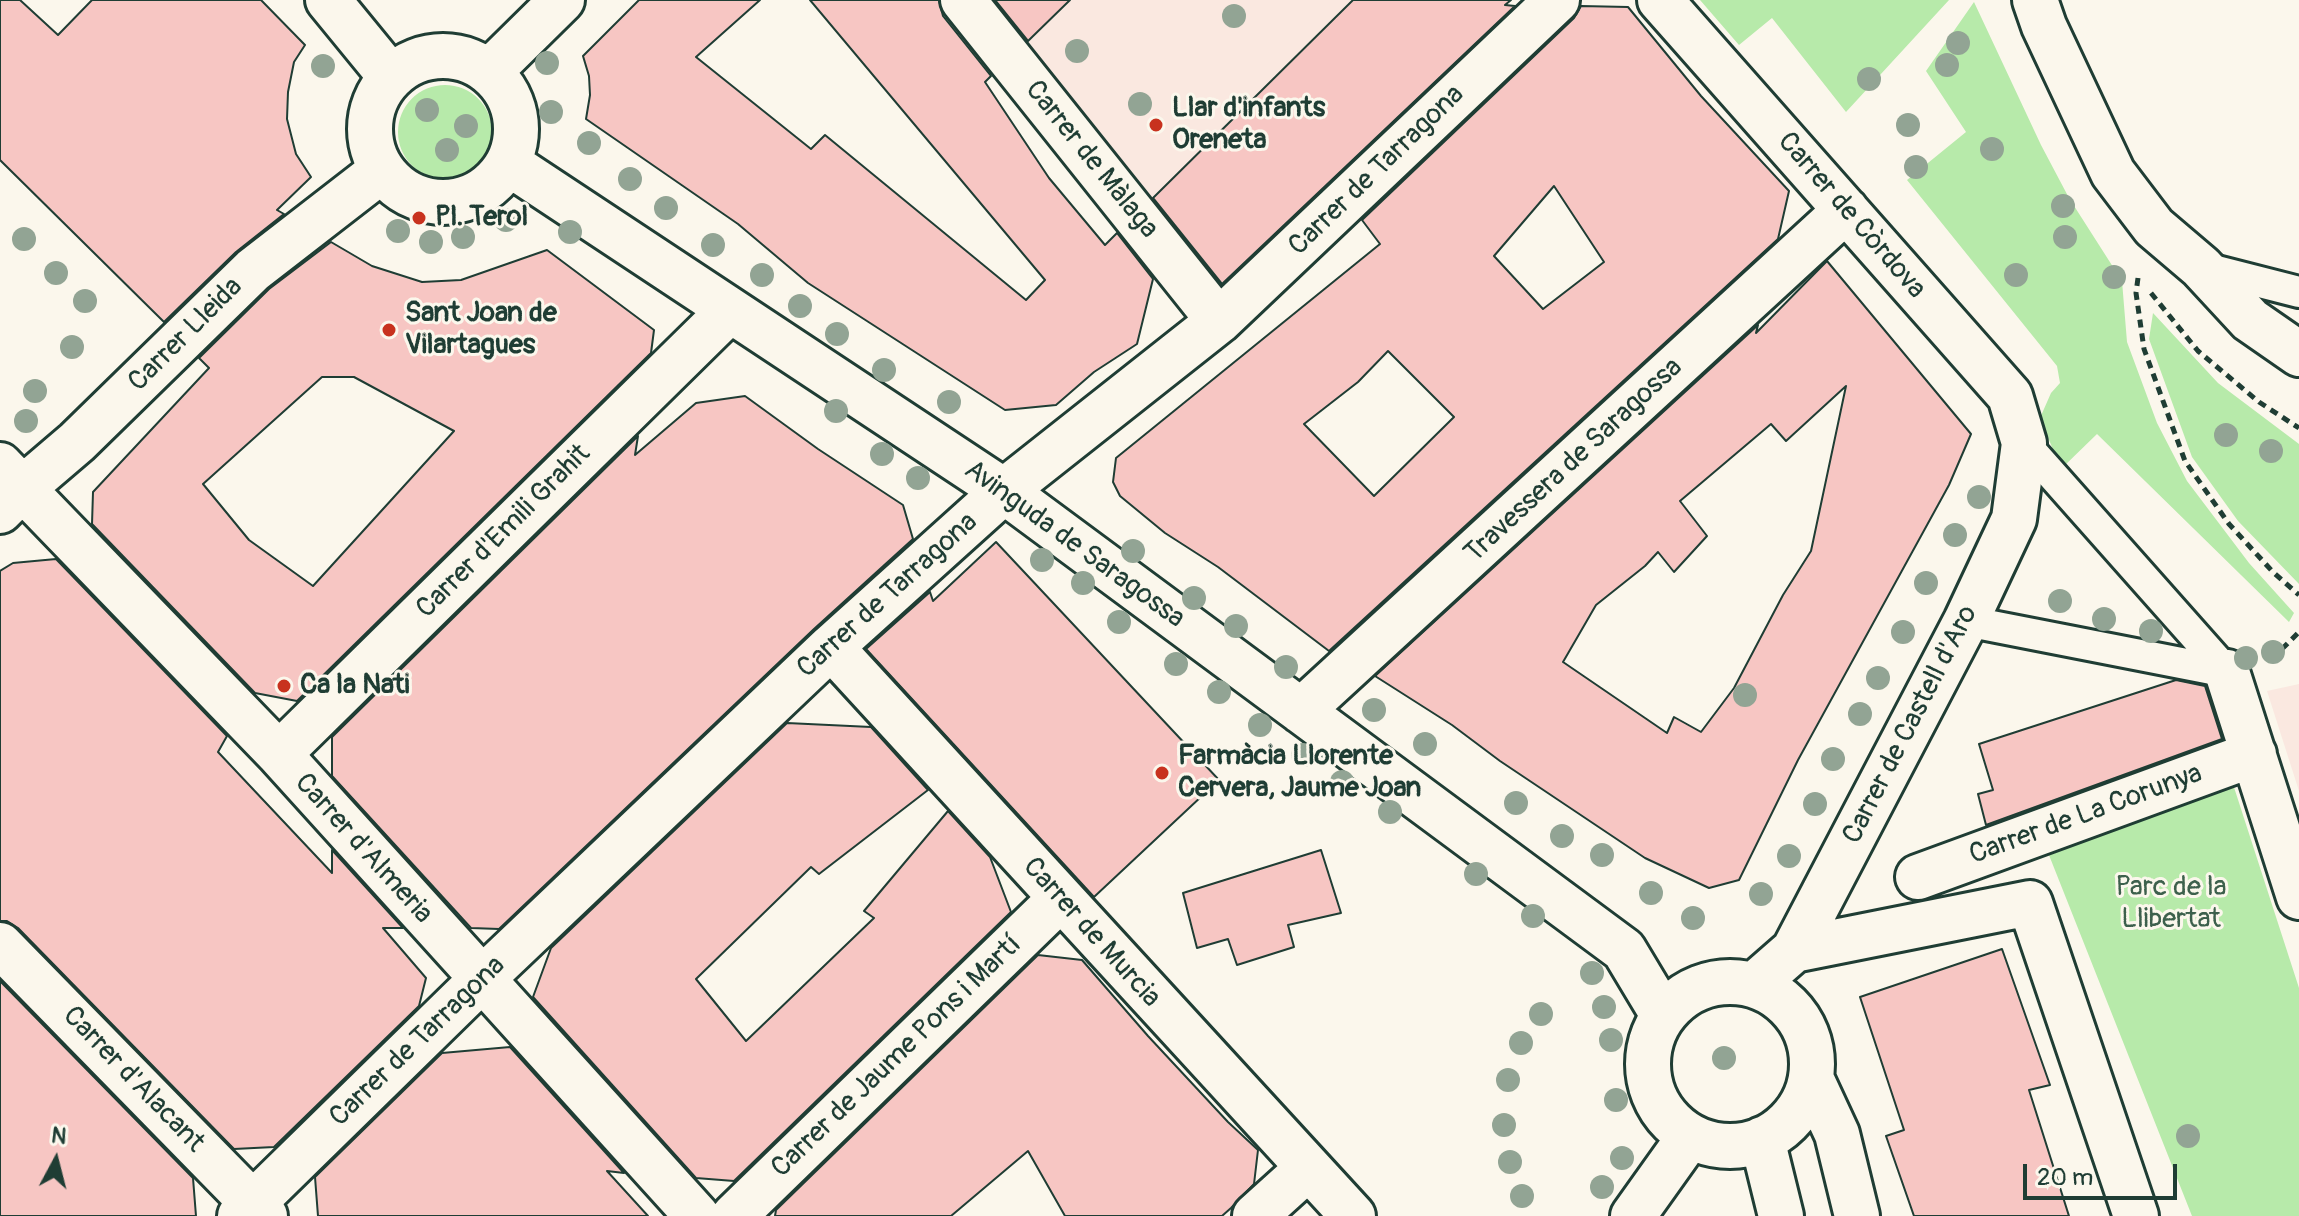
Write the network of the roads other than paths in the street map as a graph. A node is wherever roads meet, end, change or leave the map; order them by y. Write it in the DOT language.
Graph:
graph roads {
  1 [pos="328,0"];
  2 [pos="562,0"];
  3 [pos="963,0"];
  4 [pos="1557,0"];
  5 [pos="1660,0"];
  6 [pos="2035,0"];
  7 [pos="489,72"];
  8 [pos="391,77"];
  9 [pos="508,163"];
  10 [pos="382,170"];
  11 [pos="1846,210"];
  12 [pos="2201,267"];
  13 [pos="2299,292"];
  14 [pos="730,310"];
  15 [pos="1219,321"];
  16 [pos="2299,354"];
  17 [pos="2024,443"];
  18 [pos="7,488"];
  19 [pos="1004,491"];
  20 [pos="1966,621"];
  21 [pos="831,647"];
  22 [pos="2227,672"];
  23 [pos="1301,711"];
  24 [pos="279,754"];
  25 [pos="2254,754"];
  26 [pos="1918,877"];
  27 [pos="2299,897"];
  28 [pos="1060,899"];
  29 [pos="0,945"];
  30 [pos="1624,950"];
  31 [pos="1794,950"];
  32 [pos="481,980"];
  33 [pos="1705,985"];
  34 [pos="1754,985"];
  35 [pos="1663,1015"];
  36 [pos="1811,1078"];
  37 [pos="1690,1136"];
  38 [pos="1762,1139"];
  39 [pos="1307,1169"];
  40 [pos="253,1212"];
  41 [pos="697,1216"];
  42 [pos="734,1216"];
  43 [pos="1255,1216"];
  44 [pos="1353,1216"];
  45 [pos="1633,1216"];
  46 [pos="1781,1216"];
  47 [pos="1857,1216"];
  48 [pos="2136,1216"];
  1 -- 8 [label="street"];
  2 -- 7 [label="street"];
  3 -- 15 [label="street, Carrer de Màlaga"];
  4 -- 15 [label="street, Carrer de Tarragona"];
  5 -- 11 [label="street, Carrer de Còrdova"];
  6 -- 12 [label="street"];
  7 -- 8 [label="street"];
  7 -- 9 [label="street"];
  8 -- 10 [label="street"];
  9 -- 10 [label="street"];
  9 -- 14 [label="street, Avinguda de Saragossa"];
  10 -- 18 [label="street, Carrer Lleida"];
  11 -- 17 [label="street, Carrer de Còrdova"];
  11 -- 23 [label="street, Travessera de Saragossa"];
  12 -- 13 [label="lane"];
  12 -- 16 [label="street"];
  14 -- 19 [label="street, Avinguda de Saragossa"];
  14 -- 24 [label="street, Carrer d'Emili Grahit"];
  15 -- 19 [label="street, Carrer de Tarragona"];
  17 -- 20 [label="street, Carrer de Castell d'Aro"];
  17 -- 22 [label="lane"];
  18 -- 24 [label="street, Carrer d'Almeria"];
  19 -- 21 [label="street, Carrer de Tarragona"];
  19 -- 23 [label="street, Avinguda de Saragossa"];
  20 -- 22 [label="lane"];
  20 -- 31 [label="street, Carrer de Castell d'Aro"];
  21 -- 28 [label="street, Carrer de Murcia"];
  21 -- 32 [label="street, Carrer de Tarragona"];
  22 -- 25 [label="street"];
  23 -- 30 [label="street, Avinguda de Saragossa"];
  24 -- 32 [label="street, Carrer d'Almeria"];
  25 -- 26 [label="street, Carrer de La Corunya"];
  25 -- 27 [label="street"];
  28 -- 39 [label="street, Carrer de Murcia"];
  28 -- 42 [label="street, Carrer de Jaume Pons i Martí"];
  29 -- 40 [label="street, Carrer d'Alacant"];
  30 -- 33 [label="street, Avinguda de Saragossa"];
  30 -- 35 [label="street, Avinguda de Saragossa"];
  31 -- 34 [label="street, Carrer de Castell d'Aro"];
  31 -- 48 [label="street, Carrer de La Corunya"];
  32 -- 40 [label="street, Carrer de Tarragona"];
  32 -- 41 [label="street, Carrer d'Almeria"];
  33 -- 34 [label="street"];
  33 -- 35 [label="street"];
  34 -- 36 [label="street"];
  35 -- 37 [label="street"];
  36 -- 38 [label="street"];
  36 -- 47 [label="street"];
  37 -- 38 [label="street"];
  37 -- 45 [label="street"];
  38 -- 46 [label="street"];
  39 -- 43 [label="street"];
  39 -- 44 [label="street, Carrer de Murcia"];
}
